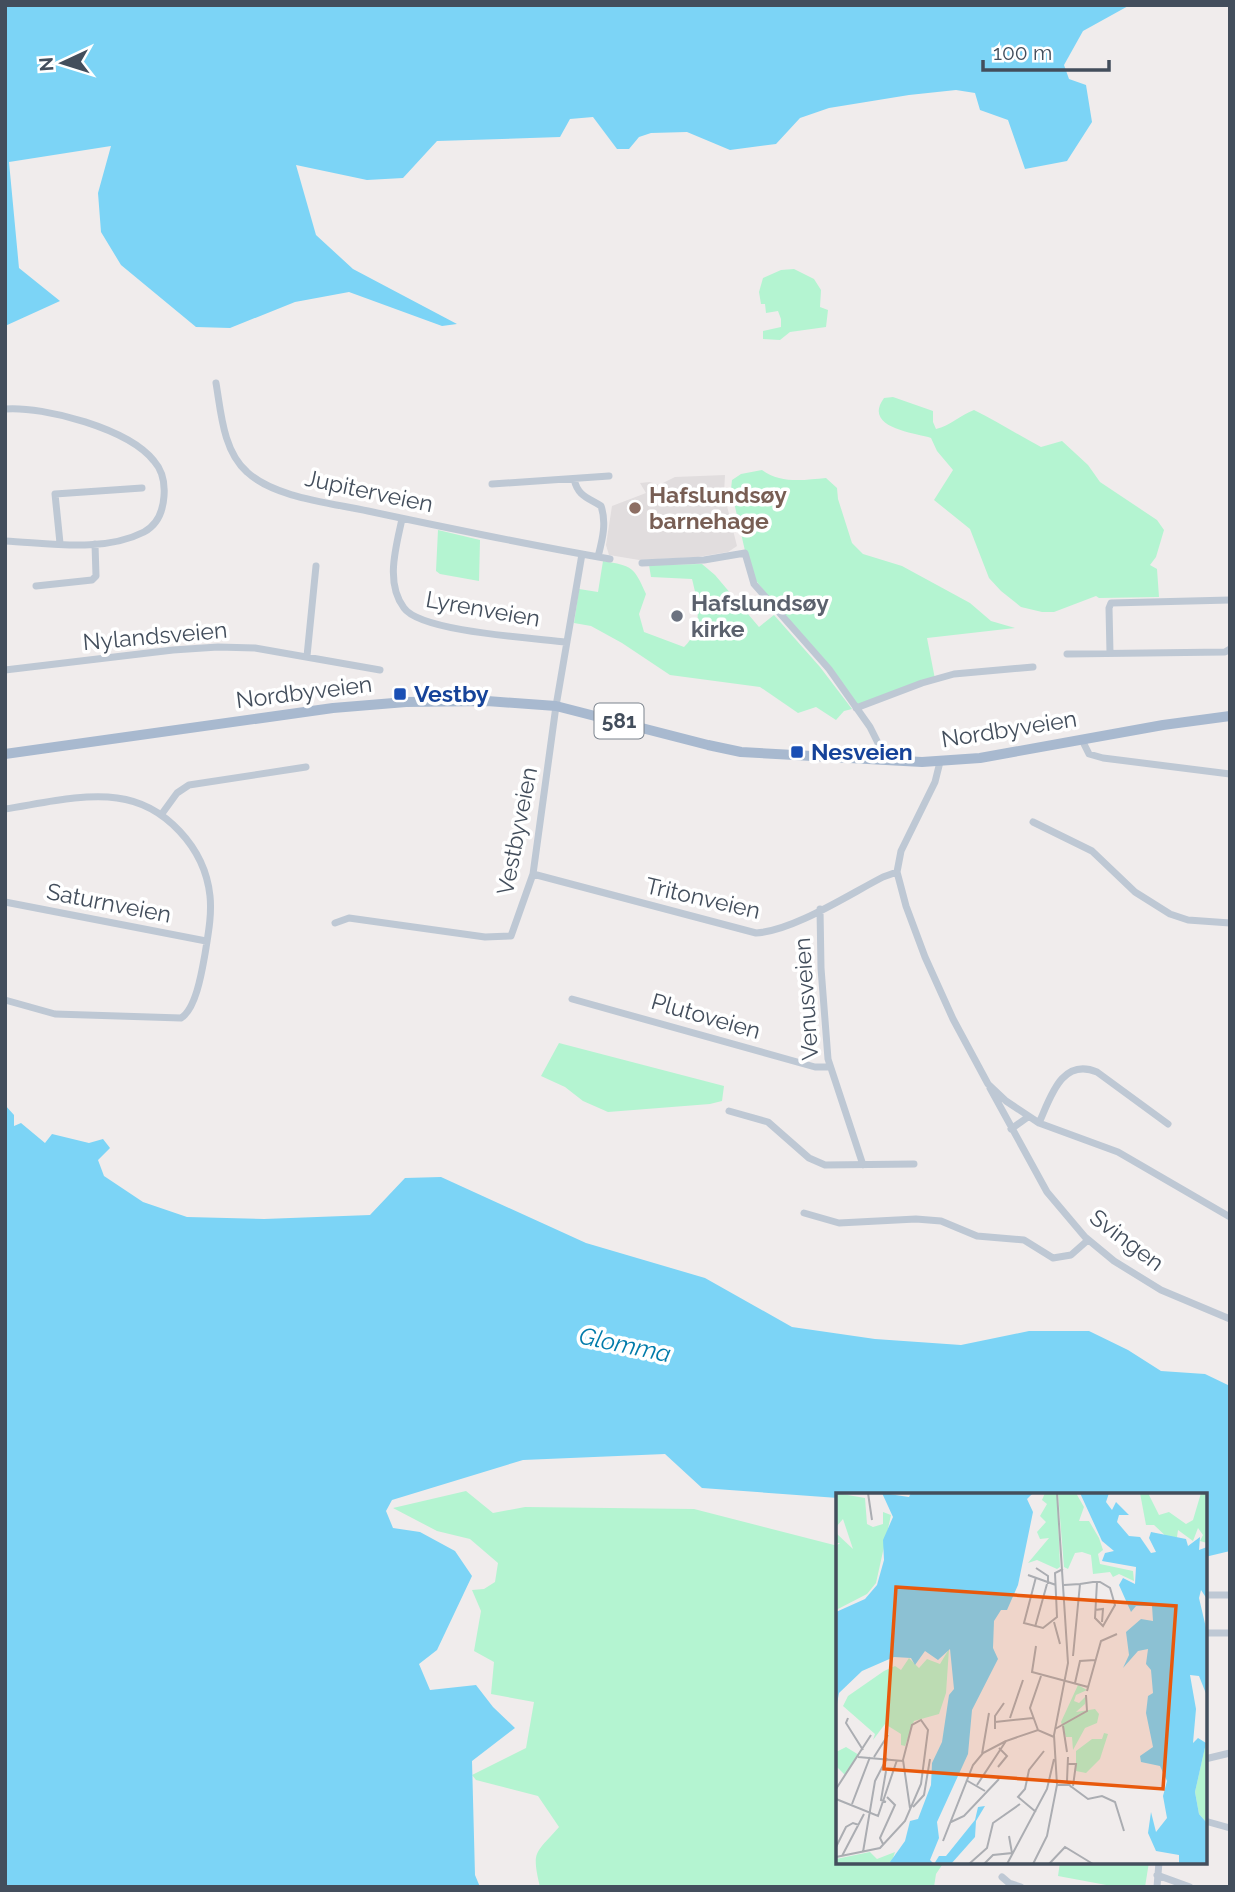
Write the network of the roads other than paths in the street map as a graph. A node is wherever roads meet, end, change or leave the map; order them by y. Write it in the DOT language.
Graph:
graph roads {
  1 [pos="216,383"];
  2 [pos="5,409"];
  3 [pos="609,476"];
  4 [pos="574,480"];
  5 [pos="492,484"];
  6 [pos="142,488"];
  7 [pos="402,519"];
  8 [pos="5,541"];
  9 [pos="60,543"];
  10 [pos="95,544"];
  11 [pos="582,554"];
  12 [pos="598,557"];
  13 [pos="610,559"];
  14 [pos="642,563"];
  15 [pos="316,566"];
  16 [pos="36,586"];
  17 [pos="1230,600"];
  18 [pos="566,642"];
  19 [pos="1230,649"];
  20 [pos="1110,653"];
  21 [pos="1067,654"];
  22 [pos="307,656"];
  23 [pos="1033,667"];
  24 [pos="5,670"];
  25 [pos="380,670"];
  26 [pos="556,706"];
  27 [pos="856,708"];
  28 [pos="1230,716"];
  29 [pos="1082,740"];
  30 [pos="5,754"];
  31 [pos="880,760"];
  32 [pos="940,762"];
  33 [pos="306,767"];
  34 [pos="1230,774"];
  35 [pos="5,808"];
  36 [pos="161,815"];
  37 [pos="1034,822"];
  38 [pos="897,872"];
  39 [pos="533,874"];
  40 [pos="5,902"];
  41 [pos="820,909"];
  42 [pos="335,923"];
  43 [pos="1230,923"];
  44 [pos="206,941"];
  45 [pos="572,999"];
  46 [pos="5,1000"];
  47 [pos="830,1067"];
  48 [pos="988,1084"];
  49 [pos="729,1111"];
  50 [pos="1028,1117"];
  51 [pos="1039,1123"];
  52 [pos="1168,1124"];
  53 [pos="1012,1129"];
  54 [pos="914,1164"];
  55 [pos="863,1166"];
  56 [pos="804,1213"];
  57 [pos="1230,1217"];
  58 [pos="1088,1240"];
  59 [pos="1230,1319"];
  60 [pos="1207,1595"];
  61 [pos="1230,1595"];
  62 [pos="1207,1633"];
  63 [pos="1230,1633"];
  64 [pos="1230,1753"];
  65 [pos="1207,1759"];
  66 [pos="1207,1822"];
  67 [pos="1230,1828"];
  68 [pos="1159,1864"];
  69 [pos="1157,1875"];
  70 [pos="1002,1877"];
  71 [pos="1021,1887"];
  72 [pos="1157,1887"];
  73 [pos="1190,1887"];
  1 -- 7 [label="street, Jupiterveien"];
  2 -- 10 [label="street"];
  3 -- 4 [label="street"];
  4 -- 5 [label="street"];
  4 -- 12 [label="street"];
  6 -- 9 [label="street"];
  7 -- 11 [label="street, Jupiterveien"];
  7 -- 18 [label="street, Lyrenveien"];
  8 -- 9 [label="street"];
  9 -- 10 [label="street"];
  10 -- 16 [label="street"];
  11 -- 12 [label="street, Jupiterveien"];
  11 -- 18 [label="street, Vestbyveien"];
  12 -- 13 [label="street, Jupiterveien"];
  14 -- 27 [label="street"];
  15 -- 22 [label="street"];
  17 -- 20 [label="street"];
  18 -- 26 [label="street, Vestbyveien"];
  19 -- 20 [label="street"];
  20 -- 21 [label="street"];
  22 -- 24 [label="street, Nylandsveien"];
  22 -- 25 [label="street, Nylandsveien"];
  23 -- 27 [label="street"];
  26 -- 30 [label="main road, Nordbyveien / 581"];
  26 -- 31 [label="main road, Nordbyveien / 581"];
  26 -- 39 [label="street, Vestbyveien"];
  27 -- 31 [label="street"];
  28 -- 29 [label="main road, Nordbyveien / 581"];
  29 -- 32 [label="main road, Nordbyveien / 581"];
  29 -- 34 [label="street"];
  31 -- 32 [label="main road, Nordbyveien / 581"];
  32 -- 38 [label="street"];
  33 -- 36 [label="street"];
  35 -- 36 [label="street"];
  36 -- 44 [label="street"];
  37 -- 43 [label="street"];
  38 -- 41 [label="street, Tritonveien"];
  38 -- 48 [label="street"];
  39 -- 41 [label="street, Tritonveien"];
  39 -- 42 [label="street, Vestbyveien"];
  40 -- 44 [label="street, Saturnveien"];
  41 -- 47 [label="street, Venusveien"];
  44 -- 46 [label="street"];
  45 -- 47 [label="street, Plutoveien"];
  47 -- 55 [label="street, Venusveien"];
  48 -- 50 [label="street"];
  48 -- 53 [label="street, Svingen"];
  49 -- 55 [label="street"];
  50 -- 51 [label="street"];
  50 -- 53 [label="street"];
  51 -- 52 [label="street"];
  51 -- 57 [label="street"];
  53 -- 58 [label="street, Svingen"];
  54 -- 55 [label="street"];
  56 -- 58 [label="street"];
  58 -- 59 [label="street, Svingen"];
  60 -- 61 [label="street"];
  62 -- 63 [label="street"];
  64 -- 65 [label="street"];
  66 -- 67 [label="street"];
  68 -- 69 [label="street"];
  69 -- 72 [label="street"];
  69 -- 73 [label="street"];
  70 -- 71 [label="street"];
}
